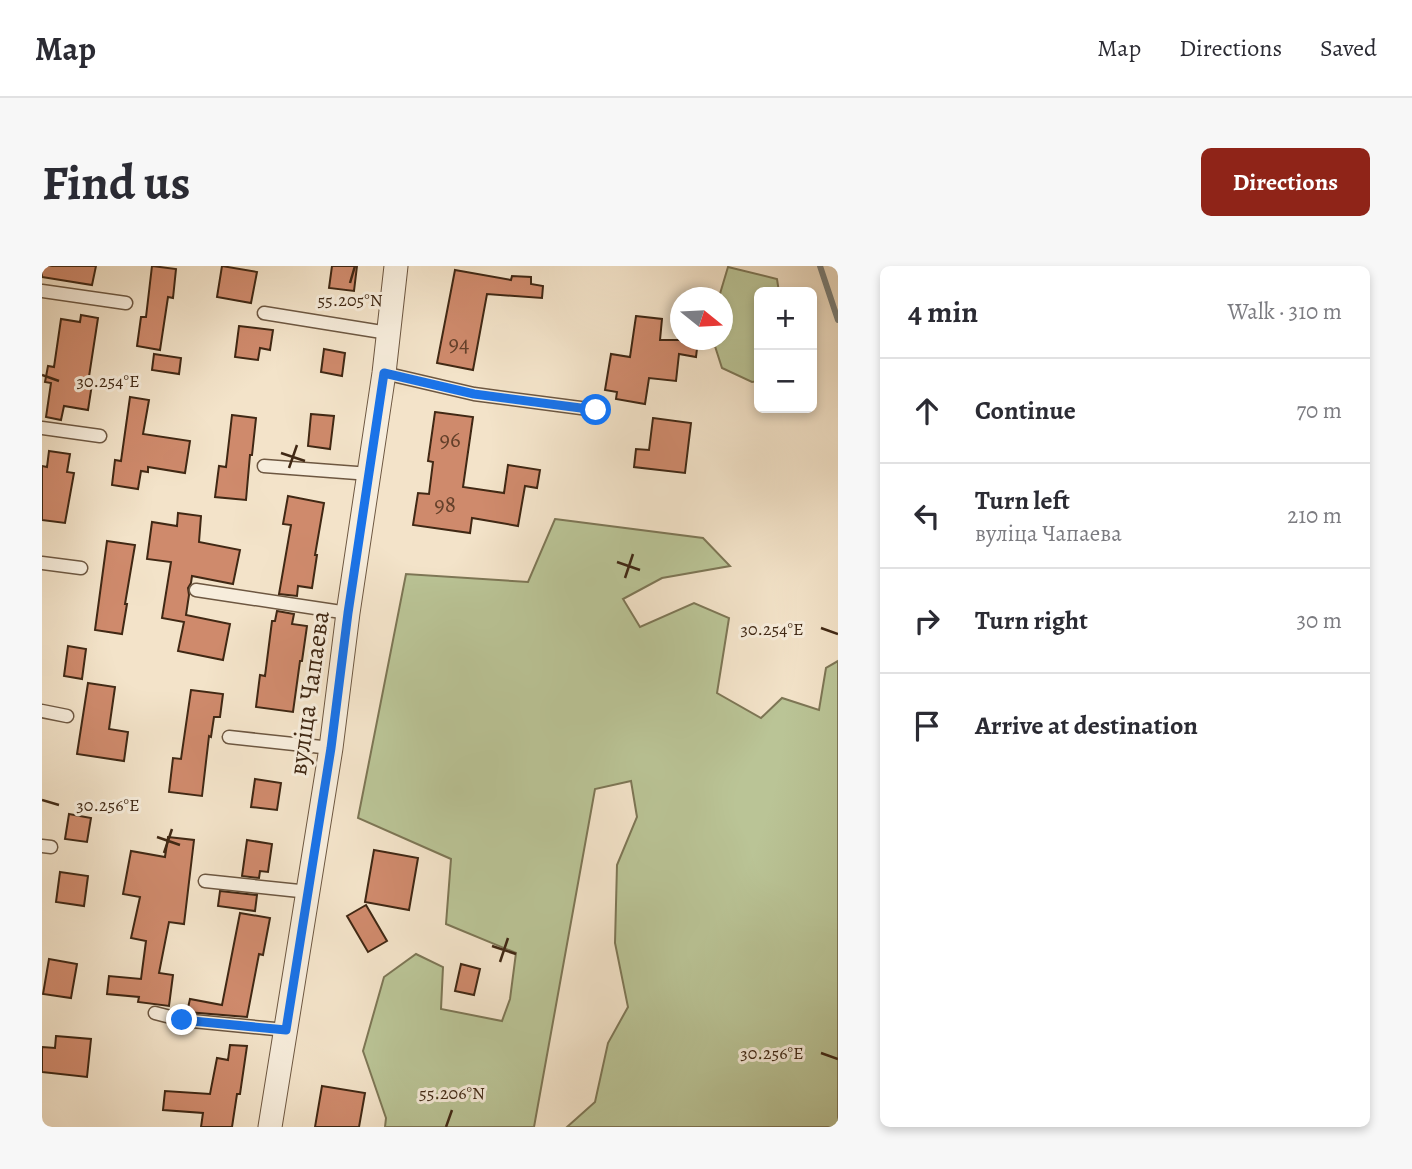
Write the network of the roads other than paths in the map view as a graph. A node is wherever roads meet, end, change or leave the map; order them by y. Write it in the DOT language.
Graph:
graph roads {
  1 [pos="396,266"];
  2 [pos="42,291"];
  3 [pos="126,303"];
  4 [pos="264,313"];
  5 [pos="388,333"];
  6 [pos="384,373"];
  7 [pos="596,410"];
  8 [pos="42,428"];
  9 [pos="100,436"];
  10 [pos="264,466"];
  11 [pos="370,474"];
  12 [pos="42,563"];
  13 [pos="81,568"];
  14 [pos="196,590"];
  15 [pos="348,613"];
  16 [pos="42,711"];
  17 [pos="67,716"];
  18 [pos="229,737"];
  19 [pos="331,748"];
  20 [pos="205,881"];
  21 [pos="309,892"];
  22 [pos="155,1013"];
  23 [pos="286,1030"];
  24 [pos="270,1127"];
  1 -- 5 [label="street, вуліца Чапаева"];
  2 -- 3 [label="lane"];
  4 -- 5 [label="lane"];
  5 -- 6 [label="street, вуліца Чапаева"];
  6 -- 7 [label="lane"];
  6 -- 11 [label="street, вуліца Чапаева"];
  8 -- 9 [label="lane"];
  10 -- 11 [label="lane"];
  11 -- 15 [label="street, вуліца Чапаева"];
  12 -- 13 [label="lane"];
  14 -- 15 [label="lane"];
  15 -- 19 [label="street, вуліца Чапаева"];
  16 -- 17 [label="lane"];
  18 -- 19 [label="lane"];
  19 -- 21 [label="street, вуліца Чапаева"];
  20 -- 21 [label="lane"];
  21 -- 23 [label="street, вуліца Чапаева"];
  22 -- 23 [label="lane"];
  23 -- 24 [label="street, вуліца Чапаева"];
}
